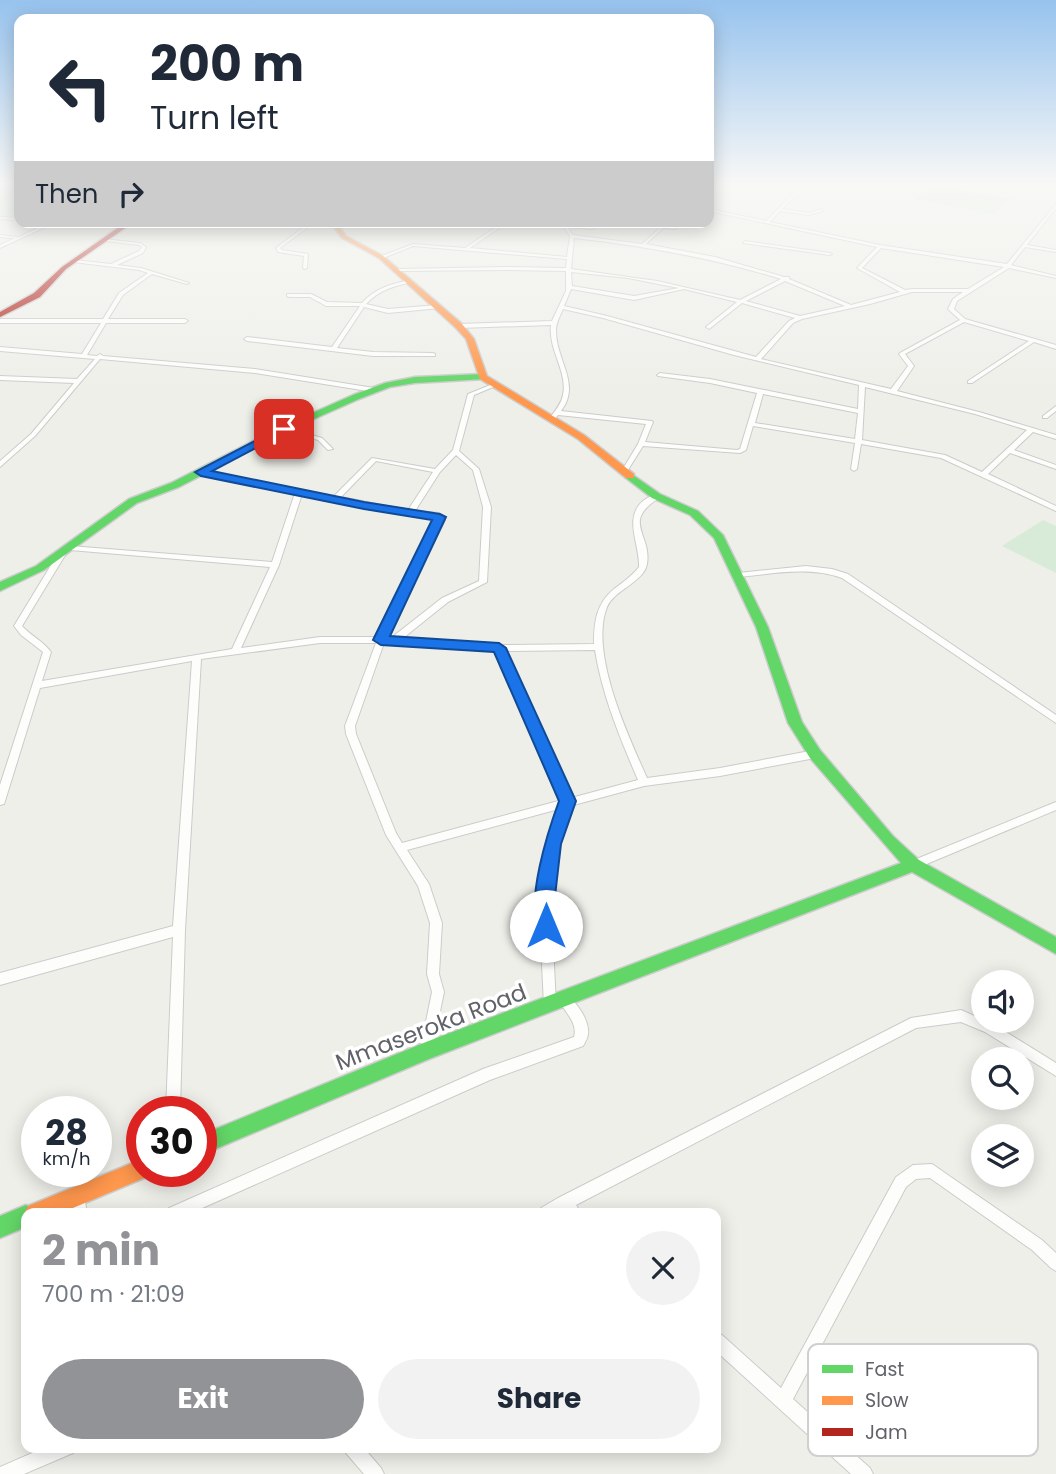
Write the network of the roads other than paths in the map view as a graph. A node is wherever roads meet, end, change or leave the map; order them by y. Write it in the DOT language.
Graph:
graph roads {
  1 [pos="87,253"];
  2 [pos="139,253"];
  3 [pos="292,253"];
  4 [pos="373,253"];
  5 [pos="392,253"];
  6 [pos="515,253"];
  7 [pos="569,253"];
  8 [pos="688,253"];
  9 [pos="822,253"];
  10 [pos="874,253"];
  11 [pos="923,253"];
  12 [pos="1020,253"];
  13 [pos="830,254"];
  14 [pos="381,257"];
  15 [pos="568,258"];
  16 [pos="75,261"];
  17 [pos="113,265"];
  18 [pos="1008,266"];
  19 [pos="305,268"];
  20 [pos="397,270"];
  21 [pos="568,270"];
  22 [pos="150,274"];
  23 [pos="1056,277"];
  24 [pos="786,278"];
  25 [pos="410,281"];
  26 [pos="187,282"];
  27 [pos="569,287"];
  28 [pos="686,288"];
  29 [pos="969,291"];
  30 [pos="904,292"];
  31 [pos="289,295"];
  32 [pos="743,301"];
  33 [pos="362,305"];
  34 [pos="438,307"];
  35 [pos="561,307"];
  36 [pos="850,307"];
  37 [pos="0,315"];
  38 [pos="800,318"];
  39 [pos="107,319"];
  40 [pos="962,320"];
  41 [pos="0,321"];
  42 [pos="184,321"];
  43 [pos="554,323"];
  44 [pos="459,326"];
  45 [pos="709,327"];
  46 [pos="247,339"];
  47 [pos="1033,341"];
  48 [pos="1056,347"];
  49 [pos="0,349"];
  50 [pos="333,350"];
  51 [pos="84,355"];
  52 [pos="433,355"];
  53 [pos="100,356"];
  54 [pos="758,359"];
  55 [pos="660,375"];
  56 [pos="0,378"];
  57 [pos="79,381"];
  58 [pos="489,381"];
  59 [pos="970,382"];
  60 [pos="862,383"];
  61 [pos="374,390"];
  62 [pos="894,390"];
  63 [pos="761,391"];
  64 [pos="1056,408"];
  65 [pos="861,412"];
  66 [pos="555,416"];
  67 [pos="1045,417"];
  68 [pos="751,424"];
  69 [pos="284,429"];
  70 [pos="1032,429"];
  71 [pos="1056,437"];
  72 [pos="858,442"];
  73 [pos="641,444"];
  74 [pos="330,449"];
  75 [pos="1009,450"];
  76 [pos="457,451"];
  77 [pos="0,465"];
  78 [pos="1056,467"];
  79 [pos="854,469"];
  80 [pos="438,471"];
  81 [pos="201,472"];
  82 [pos="624,472"];
  83 [pos="984,474"];
  84 [pos="299,492"];
  85 [pos="656,496"];
  86 [pos="335,499"];
  87 [pos="1056,509"];
  88 [pos="410,513"];
  89 [pos="66,550"];
  90 [pos="275,565"];
  91 [pos="738,575"];
  92 [pos="0,587"];
  93 [pos="381,640"];
  94 [pos="393,641"];
  95 [pos="598,647"];
  96 [pos="499,648"];
  97 [pos="235,652"];
  98 [pos="197,657"];
  99 [pos="37,685"];
  100 [pos="1056,720"];
  101 [pos="815,754"];
  102 [pos="644,782"];
  103 [pos="0,801"];
  104 [pos="567,801"];
  105 [pos="1056,806"];
  106 [pos="400,848"];
  107 [pos="913,865"];
  108 [pos="179,930"];
  109 [pos="1056,946"];
  110 [pos="0,979"];
  111 [pos="565,1000"];
  112 [pos="550,1005"];
  113 [pos="426,1051"];
  114 [pos="1056,1070"];
  115 [pos="173,1096"];
  116 [pos="217,1138"];
  117 [pos="126,1176"];
  118 [pos="79,1195"];
  119 [pos="47,1208"];
  120 [pos="80,1208"];
  121 [pos="185,1208"];
  122 [pos="568,1208"];
  123 [pos="21,1218"];
  124 [pos="0,1227"];
  125 [pos="1056,1263"];
  126 [pos="814,1344"];
  127 [pos="721,1345"];
  128 [pos="808,1355"];
  129 [pos="783,1401"];
  130 [pos="808,1424"];
  131 [pos="52,1453"];
  132 [pos="357,1453"];
  133 [pos="844,1456"];
  134 [pos="4,1474"];
  135 [pos="375,1474"];
  136 [pos="864,1474"];
  1 -- 16 [label="street"];
  2 -- 17 [label="street"];
  3 -- 19 [label="street"];
  4 -- 14 [label="street"];
  5 -- 14 [label="street"];
  6 -- 15 [label="street"];
  7 -- 15 [label="street"];
  8 -- 24 [label="street"];
  9 -- 13 [label="street"];
  10 -- 30 [label="street"];
  11 -- 18 [label="street"];
  12 -- 18 [label="street"];
  14 -- 20 [label="street"];
  15 -- 21 [label="street"];
  16 -- 17 [label="street"];
  16 -- 37 [label="street"];
  17 -- 22 [label="street"];
  18 -- 23 [label="street"];
  18 -- 29 [label="street"];
  20 -- 21 [label="street"];
  20 -- 25 [label="street"];
  21 -- 27 [label="street"];
  21 -- 28 [label="street"];
  22 -- 26 [label="street"];
  22 -- 39 [label="street"];
  24 -- 32 [label="street"];
  24 -- 36 [label="street"];
  25 -- 33 [label="street"];
  25 -- 34 [label="street"];
  27 -- 28 [label="street"];
  27 -- 35 [label="street"];
  28 -- 32 [label="street"];
  29 -- 30 [label="street"];
  29 -- 40 [label="street"];
  30 -- 36 [label="street"];
  31 -- 33 [label="street"];
  32 -- 38 [label="street"];
  32 -- 45 [label="street"];
  33 -- 34 [label="street"];
  33 -- 50 [label="street"];
  34 -- 44 [label="street"];
  35 -- 43 [label="street"];
  35 -- 54 [label="street"];
  36 -- 38 [label="street"];
  38 -- 54 [label="street"];
  39 -- 41 [label="street"];
  39 -- 42 [label="street"];
  39 -- 51 [label="street"];
  40 -- 47 [label="street"];
  40 -- 62 [label="street"];
  43 -- 44 [label="street"];
  43 -- 66 [label="street"];
  44 -- 58 [label="street"];
  46 -- 50 [label="street"];
  47 -- 48 [label="street"];
  47 -- 59 [label="street"];
  49 -- 51 [label="street"];
  50 -- 52 [label="street"];
  51 -- 53 [label="street"];
  53 -- 57 [label="street"];
  53 -- 61 [label="street"];
  54 -- 60 [label="street"];
  55 -- 63 [label="street"];
  56 -- 57 [label="street"];
  57 -- 77 [label="street"];
  58 -- 61 [label="street"];
  58 -- 66 [label="street"];
  58 -- 76 [label="street"];
  60 -- 62 [label="street"];
  60 -- 65 [label="street"];
  61 -- 69 [label="street"];
  62 -- 70 [label="street"];
  63 -- 65 [label="street"];
  63 -- 68 [label="street"];
  64 -- 67 [label="street"];
  65 -- 72 [label="street"];
  66 -- 73 [label="street"];
  66 -- 82 [label="street"];
  68 -- 72 [label="street"];
  68 -- 73 [label="street"];
  69 -- 74 [label="street"];
  69 -- 81 [label="street"];
  70 -- 71 [label="street"];
  70 -- 75 [label="street"];
  72 -- 79 [label="street"];
  72 -- 83 [label="street"];
  73 -- 82 [label="street"];
  75 -- 78 [label="street"];
  75 -- 83 [label="street"];
  76 -- 80 [label="street"];
  76 -- 94 [label="street"];
  80 -- 86 [label="street"];
  80 -- 88 [label="street"];
  81 -- 84 [label="street"];
  81 -- 89 [label="street"];
  82 -- 85 [label="street"];
  83 -- 87 [label="street"];
  84 -- 86 [label="street"];
  84 -- 90 [label="street"];
  85 -- 91 [label="street"];
  85 -- 95 [label="street"];
  86 -- 88 [label="street"];
  88 -- 93 [label="street"];
  89 -- 90 [label="street"];
  89 -- 92 [label="street"];
  89 -- 99 [label="street"];
  90 -- 97 [label="street"];
  91 -- 100 [label="street"];
  91 -- 101 [label="street"];
  93 -- 94 [label="street"];
  93 -- 97 [label="street"];
  93 -- 106 [label="street"];
  94 -- 96 [label="street"];
  95 -- 96 [label="street"];
  95 -- 102 [label="street"];
  96 -- 104 [label="street"];
  97 -- 98 [label="street"];
  98 -- 99 [label="street"];
  98 -- 108 [label="street"];
  99 -- 103 [label="street"];
  101 -- 102 [label="street"];
  101 -- 107 [label="street"];
  102 -- 104 [label="street"];
  104 -- 106 [label="street"];
  104 -- 112 [label="street"];
  105 -- 107 [label="street"];
  106 -- 113 [label="street"];
  107 -- 109 [label="street"];
  107 -- 111 [label="street, Mmaseroka Road"];
  108 -- 110 [label="street"];
  108 -- 115 [label="street"];
  111 -- 112 [label="street, Mmaseroka Road"];
  111 -- 121 [label="street"];
  112 -- 113 [label="street, Mmaseroka Road"];
  113 -- 116 [label="street, Mmaseroka Road"];
  114 -- 122 [label="street"];
  117 -- 118 [label="street"];
  118 -- 119 [label="street"];
  118 -- 120 [label="street"];
  123 -- 124 [label="street"];
  125 -- 126 [label="street"];
  127 -- 129 [label="street"];
  128 -- 129 [label="street"];
  129 -- 130 [label="street"];
  131 -- 134 [label="street"];
  132 -- 135 [label="street"];
  133 -- 136 [label="street"];
}
